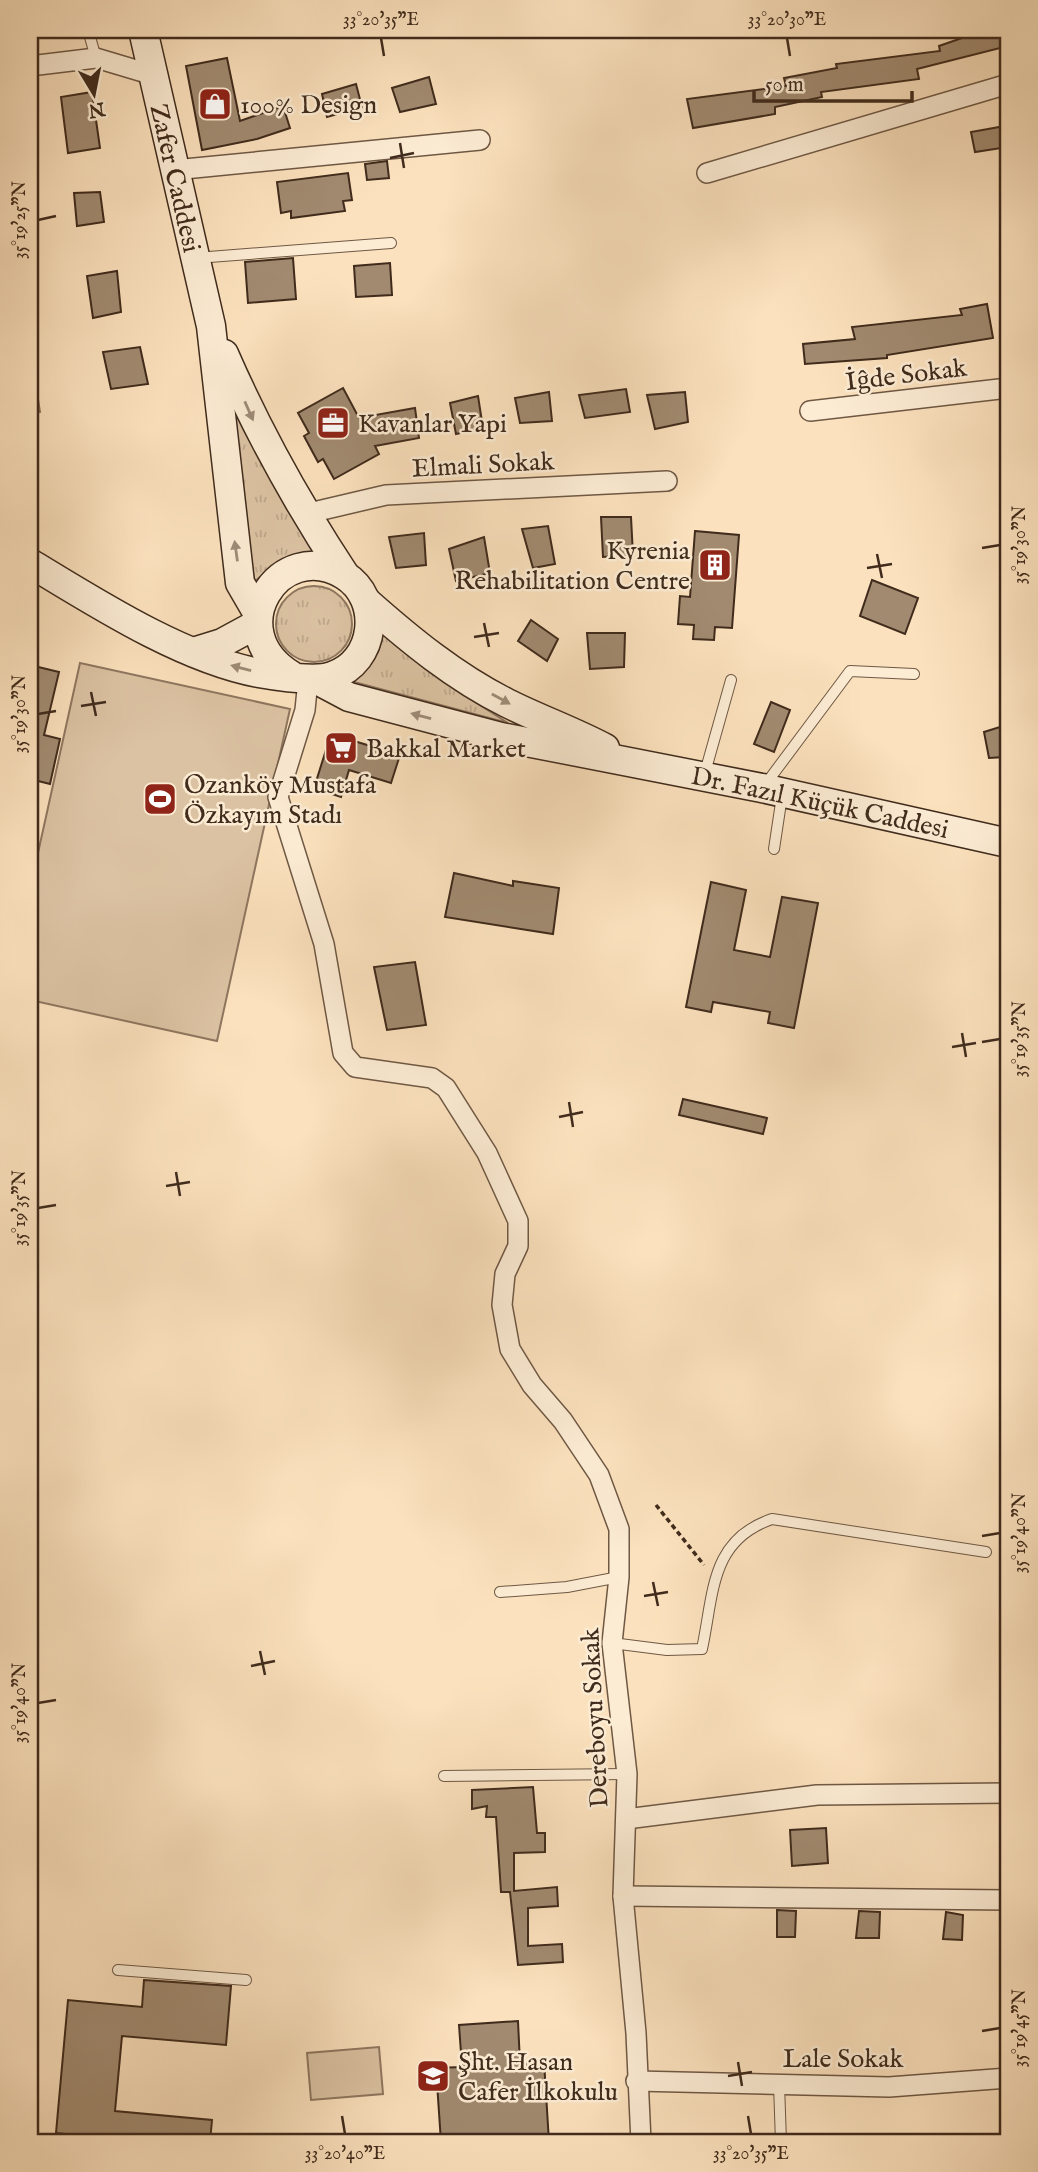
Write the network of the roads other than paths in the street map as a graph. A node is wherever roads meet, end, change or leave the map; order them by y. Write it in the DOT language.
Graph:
graph roads {
  1 [pos="88,30"];
  2 [pos="143,30"];
  3 [pos="96,58"];
  4 [pos="30,66"];
  5 [pos="153,75"];
  6 [pos="1008,84"];
  7 [pos="480,140"];
  8 [pos="174,170"];
  9 [pos="707,173"];
  10 [pos="391,243"];
  11 [pos="194,258"];
  12 [pos="211,326"];
  13 [pos="1008,388"];
  14 [pos="810,411"];
  15 [pos="667,481"];
  16 [pos="305,514"];
  17 [pos="33,570"];
  18 [pos="345,575"];
  19 [pos="367,602"];
  20 [pos="257,619"];
  21 [pos="193,652"];
  22 [pos="914,674"];
  23 [pos="305,678"];
  24 [pos="731,680"];
  25 [pos="631,761"];
  26 [pos="704,776"];
  27 [pos="773,790"];
  28 [pos="1008,843"];
  29 [pos="774,849"];
  30 [pos="986,1552"];
  31 [pos="620,1577"];
  32 [pos="500,1592"];
  33 [pos="612,1643"];
  34 [pos="627,1774"];
  35 [pos="444,1776"];
  36 [pos="1008,1793"];
  37 [pos="626,1819"];
  38 [pos="623,1896"];
  39 [pos="1008,1900"];
  40 [pos="118,1970"];
  41 [pos="246,1980"];
  42 [pos="1008,2078"];
  43 [pos="636,2081"];
  44 [pos="779,2084"];
  45 [pos="641,2142"];
  46 [pos="780,2142"];
  1 -- 3 [label="lane"];
  2 -- 5 [label="street, Zafer Caddesi"];
  3 -- 4 [label="street"];
  3 -- 5 [label="street"];
  5 -- 8 [label="street, Zafer Caddesi"];
  6 -- 9 [label="street"];
  7 -- 8 [label="street"];
  8 -- 11 [label="street, Zafer Caddesi"];
  10 -- 11 [label="lane"];
  11 -- 12 [label="street, Zafer Caddesi"];
  12 -- 16 [label="street, Zafer Caddesi, one-way"];
  20 -- 12 [label="street, Zafer Caddesi, one-way"];
  13 -- 14 [label="street, İĝde Sokak"];
  15 -- 16 [label="street, Elmali Sokak"];
  16 -- 18 [label="street, Zafer Caddesi"];
  17 -- 21 [label="street, Dr. Fazıl Küçük Caddesi"];
  18 -- 19 [label="street"];
  18 -- 20 [label="street"];
  19 -- 23 [label="street"];
  19 -- 25 [label="street, Dr. Fazıl Küçük Caddesi, one-way"];
  20 -- 21 [label="street"];
  20 -- 23 [label="street"];
  23 -- 21 [label="street, Dr. Fazıl Küçük Caddesi, one-way"];
  22 -- 27 [label="lane"];
  25 -- 23 [label="street, Dr. Fazıl Küçük Caddesi, one-way"];
  23 -- 31 [label="street, Dereboyu Sokak"];
  24 -- 26 [label="lane"];
  25 -- 26 [label="street, Dr. Fazıl Küçük Caddesi"];
  26 -- 27 [label="street, Dr. Fazıl Küçük Caddesi"];
  27 -- 28 [label="street, Dr. Fazıl Küçük Caddesi"];
  27 -- 29 [label="lane"];
  30 -- 33 [label="lane"];
  31 -- 32 [label="lane"];
  31 -- 33 [label="street, Dereboyu Sokak"];
  33 -- 34 [label="street, Dereboyu Sokak"];
  34 -- 35 [label="lane"];
  34 -- 37 [label="street, Dereboyu Sokak"];
  36 -- 37 [label="street"];
  37 -- 38 [label="street, Dereboyu Sokak"];
  38 -- 39 [label="street"];
  38 -- 43 [label="street, Dereboyu Sokak"];
  40 -- 41 [label="lane"];
  42 -- 44 [label="street, Lale Sokak"];
  43 -- 44 [label="street, Lale Sokak"];
  43 -- 45 [label="street, Dereboyu Sokak"];
  44 -- 46 [label="lane"];
}
